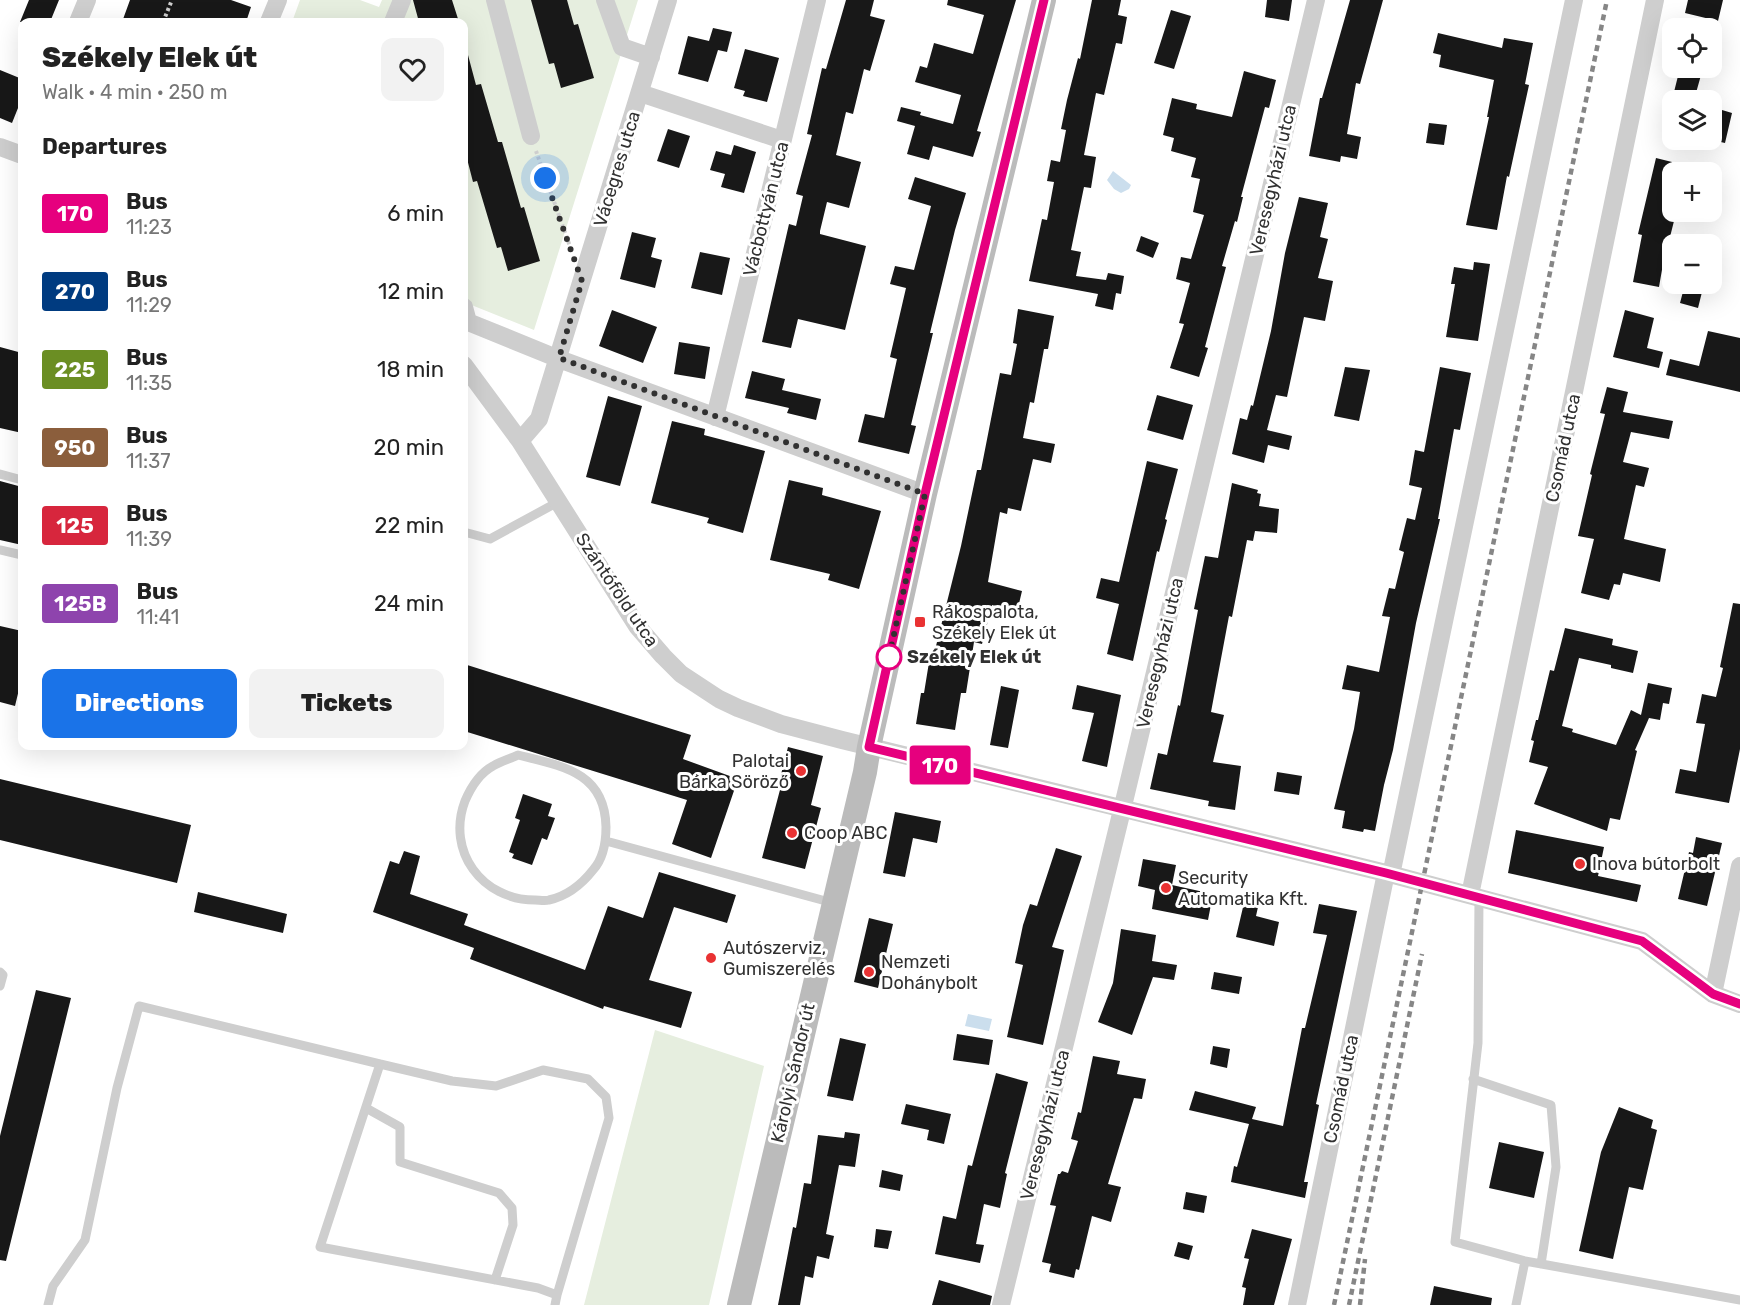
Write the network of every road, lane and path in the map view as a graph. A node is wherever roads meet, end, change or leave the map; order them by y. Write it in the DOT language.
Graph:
graph roads {
  1 [pos="87,0"];
  2 [pos="172,0"];
  3 [pos="278,0"];
  4 [pos="402,0"];
  5 [pos="495,0"];
  6 [pos="605,0"];
  7 [pos="668,0"];
  8 [pos="817,0"];
  9 [pos="1044,0"];
  10 [pos="1316,0"];
  11 [pos="1574,0"];
  12 [pos="1655,0"];
  13 [pos="80,18"];
  14 [pos="165,18"];
  15 [pos="271,18"];
  16 [pos="395,18"];
  17 [pos="651,57"];
  18 [pos="640,93"];
  19 [pos="531,136"];
  20 [pos="782,140"];
  21 [pos="0,147"];
  22 [pos="18,154"];
  23 [pos="582,281"];
  24 [pos="468,322"];
  25 [pos="559,358"];
  26 [pos="468,370"];
  27 [pos="715,417"];
  28 [pos="520,441"];
  29 [pos="0,474"];
  30 [pos="18,479"];
  31 [pos="925,494"];
  32 [pos="558,502"];
  33 [pos="468,533"];
  34 [pos="0,550"];
  35 [pos="18,554"];
  36 [pos="869,747"];
  37 [pos="1122,810"];
  38 [pos="606,841"];
  39 [pos="1740,866"];
  40 [pos="1389,874"];
  41 [pos="1475,896"];
  42 [pos="833,903"];
  43 [pos="0,972"];
  44 [pos="0,986"];
  45 [pos="1713,994"];
  46 [pos="1740,1004"];
  47 [pos="380,1064"];
  48 [pos="1473,1078"];
  49 [pos="366,1108"];
  50 [pos="1525,1262"];
  51 [pos="1541,1264"];
  52 [pos="495,1280"];
  53 [pos="556,1300"];
  54 [pos="1740,1300"];
  55 [pos="48,1305"];
  56 [pos="739,1305"];
  57 [pos="1001,1305"];
  58 [pos="1297,1305"];
  59 [pos="1516,1305"];
  1 -- 13 [label="street"];
  2 -- 14 [label="path"];
  3 -- 15 [label="street"];
  4 -- 16 [label="street"];
  5 -- 19 [label="street"];
  6 -- 17 [label="street"];
  7 -- 17 [label="street, Vácegres utca"];
  8 -- 20 [label="street, Vácbottyán utca"];
  9 -- 31 [label="street, Károlyi Sándor út"];
  10 -- 37 [label="street, Veresegyházi utca"];
  11 -- 40 [label="street, Csomád utca"];
  12 -- 41 [label="street, Csomád utca"];
  17 -- 18 [label="street, Vácegres utca"];
  18 -- 20 [label="street"];
  18 -- 23 [label="street, Vácegres utca"];
  19 -- 23 [label="path, Vácegres utca"];
  20 -- 27 [label="street, Vácbottyán utca"];
  21 -- 22 [label="street"];
  23 -- 25 [label="street, Vácegres utca"];
  24 -- 25 [label="street"];
  25 -- 27 [label="street"];
  25 -- 28 [label="street, Vácegres utca"];
  26 -- 28 [label="street, Szántóföld utca"];
  27 -- 31 [label="street"];
  28 -- 32 [label="street, Szántóföld utca"];
  29 -- 30 [label="lane"];
  31 -- 36 [label="street, Károlyi Sándor út"];
  32 -- 33 [label="lane"];
  32 -- 36 [label="street, Szántóföld utca"];
  34 -- 35 [label="lane"];
  36 -- 37 [label="street"];
  36 -- 42 [label="street, Károlyi Sándor út"];
  37 -- 40 [label="street"];
  37 -- 57 [label="street, Veresegyházi utca"];
  38 -- 38 [label="lane"];
  38 -- 42 [label="lane"];
  39 -- 45 [label="street"];
  40 -- 41 [label="street"];
  40 -- 58 [label="street, Csomád utca"];
  41 -- 45 [label="street"];
  41 -- 48 [label="lane"];
  42 -- 56 [label="street, Károlyi Sándor út"];
  43 -- 44 [label="lane"];
  45 -- 46 [label="street"];
  47 -- 49 [label="lane"];
  47 -- 53 [label="lane"];
  47 -- 55 [label="lane"];
  48 -- 50 [label="lane"];
  48 -- 51 [label="lane"];
  49 -- 52 [label="lane"];
  49 -- 52 [label="lane"];
  50 -- 51 [label="lane"];
  50 -- 59 [label="lane"];
  51 -- 54 [label="lane"];
  52 -- 53 [label="lane"];
}
